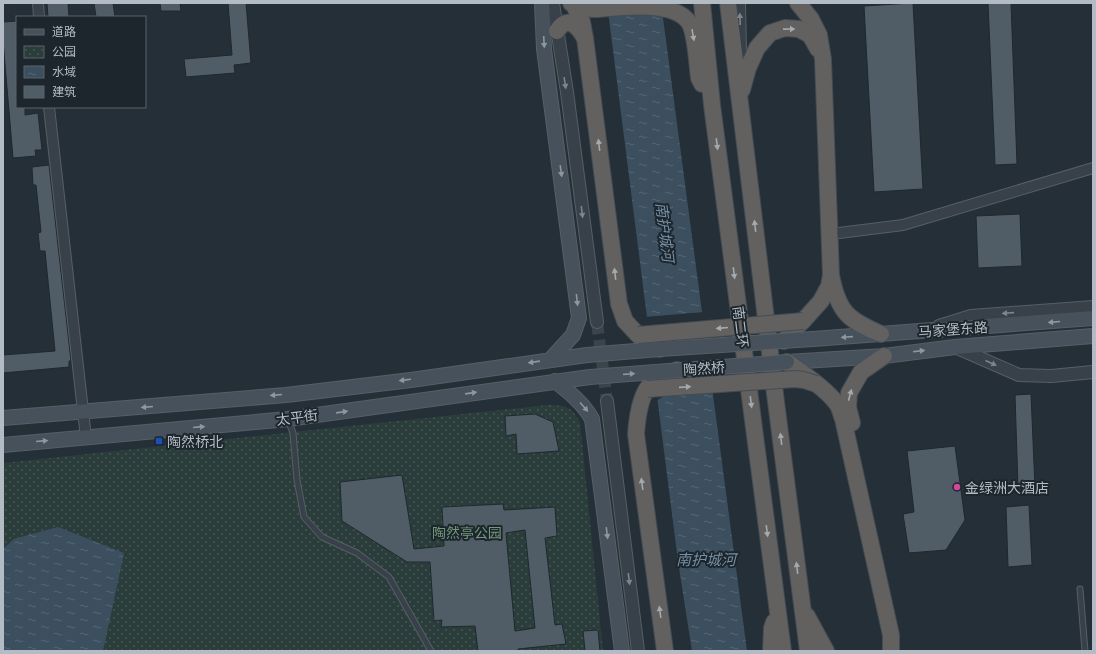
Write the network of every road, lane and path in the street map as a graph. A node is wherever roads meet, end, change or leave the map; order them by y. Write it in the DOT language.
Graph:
graph roads {
  1 [pos="38,3"];
  2 [pos="542,3"];
  3 [pos="553,3"];
  4 [pos="572,3"];
  5 [pos="702,3"];
  6 [pos="728,3"];
  7 [pos="739,3"];
  8 [pos="798,3"];
  9 [pos="598,9"];
  10 [pos="39,16"];
  11 [pos="557,31"];
  12 [pos="585,38"];
  13 [pos="823,59"];
  14 [pos="740,100"];
  15 [pos="712,105"];
  16 [pos="49,108"];
  17 [pos="1093,168"];
  18 [pos="831,234"];
  19 [pos="831,275"];
  20 [pos="1093,307"];
  21 [pos="1093,318"];
  22 [pos="803,321"];
  23 [pos="597,322"];
  24 [pos="921,332"];
  25 [pos="881,334"];
  26 [pos="638,335"];
  27 [pos="1093,336"];
  28 [pos="813,339"];
  29 [pos="784,341"];
  30 [pos="955,347"];
  31 [pos="660,349"];
  32 [pos="587,355"];
  33 [pos="884,356"];
  34 [pos="551,359"];
  35 [pos="817,359"];
  36 [pos="787,362"];
  37 [pos="677,370"];
  38 [pos="1093,372"];
  39 [pos="590,376"];
  40 [pos="555,381"];
  41 [pos="816,384"];
  42 [pos="647,389"];
  43 [pos="607,401"];
  44 [pos="84,412"];
  45 [pos="3,418"];
  46 [pos="288,419"];
  47 [pos="86,438"];
  48 [pos="3,445"];
  49 [pos="1080,589"];
  50 [pos="802,606"];
  51 [pos="778,613"];
  52 [pos="431,651"];
  53 [pos="622,651"];
  54 [pos="638,651"];
  55 [pos="665,651"];
  56 [pos="771,651"];
  57 [pos="783,651"];
  58 [pos="808,651"];
  59 [pos="826,651"];
  60 [pos="891,651"];
  61 [pos="903,651"];
  62 [pos="1085,651"];
  1 -- 10 [label="street"];
  2 -- 34 [label="main road, one-way"];
  3 -- 11 [label="street"];
  4 -- 9 [label="highway"];
  4 -- 12 [label="highway"];
  5 -- 15 [label="highway, 南二环"];
  6 -- 14 [label="highway, 南二环"];
  14 -- 7 [label="street, one-way"];
  8 -- 13 [label="highway"];
  9 -- 12 [label="highway"];
  9 -- 15 [label="highway, one-way"];
  11 -- 12 [label="highway"];
  11 -- 23 [label="street, one-way"];
  26 -- 12 [label="highway, one-way"];
  14 -- 13 [label="highway, one-way"];
  13 -- 18 [label="highway"];
  50 -- 14 [label="highway, 南二环, one-way"];
  15 -- 51 [label="highway, 南二环, one-way"];
  16 -- 44 [label="street"];
  17 -- 18 [label="street"];
  18 -- 19 [label="highway"];
  19 -- 22 [label="highway"];
  19 -- 25 [label="highway"];
  20 -- 24 [label="street, one-way"];
  21 -- 24 [label="main road, 马家堡东路, one-way"];
  22 -- 26 [label="highway, one-way, bridge"];
  22 -- 29 [label="highway"];
  24 -- 25 [label="main road, 马家堡东路"];
  25 -- 28 [label="main road, 马家堡东路, one-way"];
  26 -- 31 [label="highway"];
  27 -- 30 [label="main road, 马家堡东路"];
  28 -- 29 [label="main road, 陶然桥, bridge"];
  29 -- 31 [label="main road, 陶然桥, bridge"];
  33 -- 30 [label="main road, 马家堡东路, one-way"];
  30 -- 38 [label="street, one-way"];
  31 -- 32 [label="main road, 陶然桥, bridge"];
  32 -- 34 [label="main road, 太平街"];
  33 -- 35 [label="main road, 马家堡东路"];
  61 -- 33 [label="highway, one-way"];
  34 -- 44 [label="main road, 太平街, one-way"];
  35 -- 36 [label="main road, 陶然桥"];
  36 -- 37 [label="main road, 陶然桥, bridge"];
  36 -- 41 [label="highway, bridge"];
  39 -- 37 [label="main road, 陶然桥, one-way, bridge"];
  37 -- 42 [label="highway, bridge"];
  39 -- 40 [label="main road, 太平街"];
  46 -- 40 [label="main road, 太平街, one-way"];
  40 -- 53 [label="main road, one-way"];
  42 -- 41 [label="highway, one-way, bridge"];
  41 -- 60 [label="highway"];
  55 -- 42 [label="highway, one-way"];
  43 -- 54 [label="street, one-way"];
  44 -- 45 [label="main road, 太平街"];
  44 -- 47 [label="street"];
  47 -- 46 [label="main road, 太平街, one-way"];
  46 -- 52 [label="lane"];
  48 -- 47 [label="main road, 太平街, one-way"];
  49 -- 62 [label="lane"];
  50 -- 58 [label="highway, 南二环"];
  50 -- 59 [label="highway"];
  51 -- 56 [label="highway"];
  51 -- 57 [label="highway, 南二环"];
}
